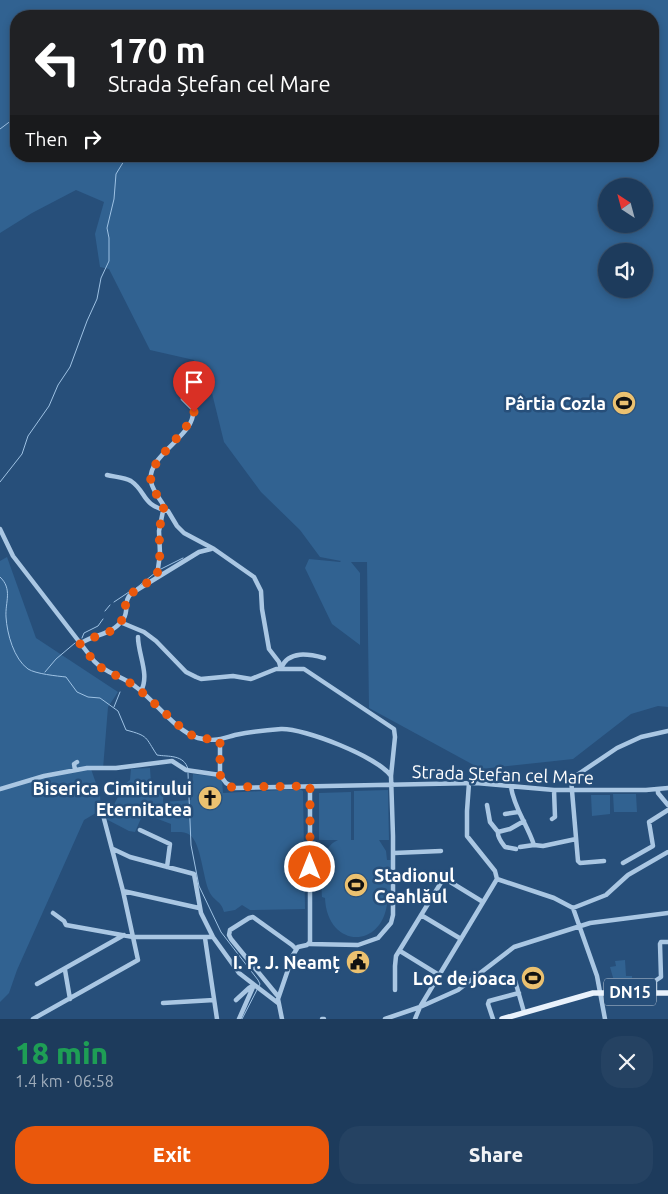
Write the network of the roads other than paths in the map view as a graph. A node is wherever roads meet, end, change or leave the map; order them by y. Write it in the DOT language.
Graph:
graph roads {
  1 [pos="183,400"];
  2 [pos="107,476"];
  3 [pos="164,510"];
  4 [pos="0,529"];
  5 [pos="212,548"];
  6 [pos="157,576"];
  7 [pos="120,622"];
  8 [pos="138,637"];
  9 [pos="80,644"];
  10 [pos="324,658"];
  11 [pos="281,670"];
  12 [pos="141,691"];
  13 [pos="668,732"];
  14 [pos="220,740"];
  15 [pos="76,762"];
  16 [pos="75,770"];
  17 [pos="220,775"];
  18 [pos="391,776"];
  19 [pos="469,784"];
  20 [pos="392,785"];
  21 [pos="310,786"];
  22 [pos="511,787"];
  23 [pos="668,788"];
  24 [pos="0,789"];
  25 [pos="554,790"];
  26 [pos="571,790"];
  27 [pos="658,790"];
  28 [pos="487,805"];
  29 [pos="668,805"];
  30 [pos="668,810"];
  31 [pos="518,812"];
  32 [pos="505,814"];
  33 [pos="104,815"];
  34 [pos="552,818"];
  35 [pos="524,821"];
  36 [pos="140,830"];
  37 [pos="498,832"];
  38 [pos="576,839"];
  39 [pos="534,844"];
  40 [pos="113,849"];
  41 [pos="441,851"];
  42 [pos="668,852"];
  43 [pos="394,853"];
  44 [pos="604,861"];
  45 [pos="623,863"];
  46 [pos="167,867"];
  47 [pos="497,879"];
  48 [pos="123,891"];
  49 [pos="483,902"];
  50 [pos="199,908"];
  51 [pos="573,908"];
  52 [pos="53,913"];
  53 [pos="668,914"];
  54 [pos="421,915"];
  55 [pos="580,926"];
  56 [pos="124,935"];
  57 [pos="132,937"];
  58 [pos="213,937"];
  59 [pos="205,938"];
  60 [pos="461,939"];
  61 [pos="668,942"];
  62 [pos="309,944"];
  63 [pos="296,949"];
  64 [pos="400,951"];
  65 [pos="64,970"];
  66 [pos="439,975"];
  67 [pos="498,980"];
  68 [pos="37,984"];
  69 [pos="257,987"];
  70 [pos="395,990"];
  71 [pos="655,992"];
  72 [pos="668,992"];
  73 [pos="519,993"];
  74 [pos="600,994"];
  75 [pos="279,996"];
  76 [pos="668,996"];
  77 [pos="70,998"];
  78 [pos="214,1000"];
  79 [pos="236,1000"];
  80 [pos="163,1003"];
  81 [pos="278,1003"];
  82 [pos="420,1007"];
  83 [pos="524,1012"];
  84 [pos="33,1019"];
  85 [pos="217,1019"];
  86 [pos="239,1019"];
  87 [pos="282,1019"];
  88 [pos="384,1019"];
  89 [pos="415,1019"];
  90 [pos="493,1019"];
  91 [pos="502,1019"];
  92 [pos="511,1019"];
  93 [pos="606,1019"];
  1 -- 3 [label="street"];
  2 -- 3 [label="street"];
  3 -- 5 [label="street"];
  3 -- 6 [label="street"];
  4 -- 9 [label="street"];
  5 -- 6 [label="street"];
  5 -- 11 [label="street"];
  6 -- 7 [label="street"];
  7 -- 9 [label="street"];
  7 -- 11 [label="street"];
  8 -- 12 [label="street"];
  9 -- 12 [label="street"];
  10 -- 11 [label="street"];
  11 -- 18 [label="street"];
  12 -- 14 [label="street"];
  13 -- 26 [label="street"];
  14 -- 17 [label="street"];
  14 -- 18 [label="street"];
  15 -- 16 [label="street"];
  16 -- 17 [label="street, Strada Ștefan cel Mare"];
  16 -- 24 [label="street, Strada Ștefan cel Mare"];
  17 -- 21 [label="street, Strada Ștefan cel Mare"];
  18 -- 20 [label="street"];
  19 -- 20 [label="street, Strada Ștefan cel Mare"];
  19 -- 22 [label="street, Strada Ștefan cel Mare"];
  19 -- 47 [label="street"];
  20 -- 21 [label="street, Strada Ștefan cel Mare"];
  20 -- 43 [label="street"];
  21 -- 62 [label="street"];
  22 -- 25 [label="street, Strada Ștefan cel Mare"];
  22 -- 31 [label="street"];
  23 -- 27 [label="street, Strada Ștefan cel Mare"];
  25 -- 26 [label="street, Strada Ștefan cel Mare"];
  25 -- 34 [label="street"];
  26 -- 27 [label="street, Strada Ștefan cel Mare"];
  26 -- 38 [label="street"];
  27 -- 29 [label="street"];
  28 -- 37 [label="street"];
  30 -- 45 [label="street"];
  31 -- 32 [label="street"];
  31 -- 35 [label="street"];
  33 -- 40 [label="street"];
  35 -- 37 [label="street"];
  35 -- 39 [label="street"];
  36 -- 46 [label="street"];
  37 -- 39 [label="street"];
  38 -- 39 [label="street"];
  38 -- 44 [label="street"];
  40 -- 46 [label="street"];
  40 -- 48 [label="street"];
  41 -- 43 [label="street"];
  42 -- 51 [label="street"];
  43 -- 62 [label="street"];
  46 -- 50 [label="street"];
  47 -- 49 [label="street"];
  47 -- 51 [label="street"];
  48 -- 50 [label="street"];
  48 -- 57 [label="street"];
  49 -- 54 [label="street"];
  49 -- 60 [label="street"];
  50 -- 58 [label="street"];
  51 -- 55 [label="street"];
  52 -- 56 [label="street"];
  53 -- 55 [label="street"];
  54 -- 60 [label="street"];
  54 -- 64 [label="street"];
  55 -- 74 [label="street"];
  55 -- 82 [label="street"];
  56 -- 57 [label="street"];
  56 -- 65 [label="street"];
  57 -- 59 [label="street"];
  57 -- 77 [label="street"];
  58 -- 59 [label="street"];
  58 -- 69 [label="street"];
  59 -- 78 [label="street"];
  60 -- 66 [label="street"];
  61 -- 71 [label="street"];
  62 -- 63 [label="street"];
  63 -- 75 [label="street"];
  63 -- 75 [label="street"];
  64 -- 66 [label="street"];
  64 -- 70 [label="street"];
  65 -- 68 [label="street"];
  65 -- 77 [label="street"];
  66 -- 82 [label="street"];
  67 -- 73 [label="street"];
  69 -- 79 [label="street"];
  69 -- 81 [label="street"];
  69 -- 86 [label="street"];
  71 -- 72 [label="main road, DN15"];
  71 -- 74 [label="main road, DN15"];
  73 -- 83 [label="street"];
  73 -- 90 [label="street"];
  74 -- 76 [label="main road, DN15"];
  74 -- 83 [label="main road, DN15"];
  74 -- 92 [label="main road, DN15"];
  74 -- 93 [label="street"];
  75 -- 81 [label="street"];
  77 -- 84 [label="street"];
  78 -- 80 [label="street"];
  78 -- 85 [label="street"];
  81 -- 87 [label="street"];
  82 -- 88 [label="street"];
  82 -- 89 [label="street"];
  83 -- 91 [label="main road, DN15"];
}
